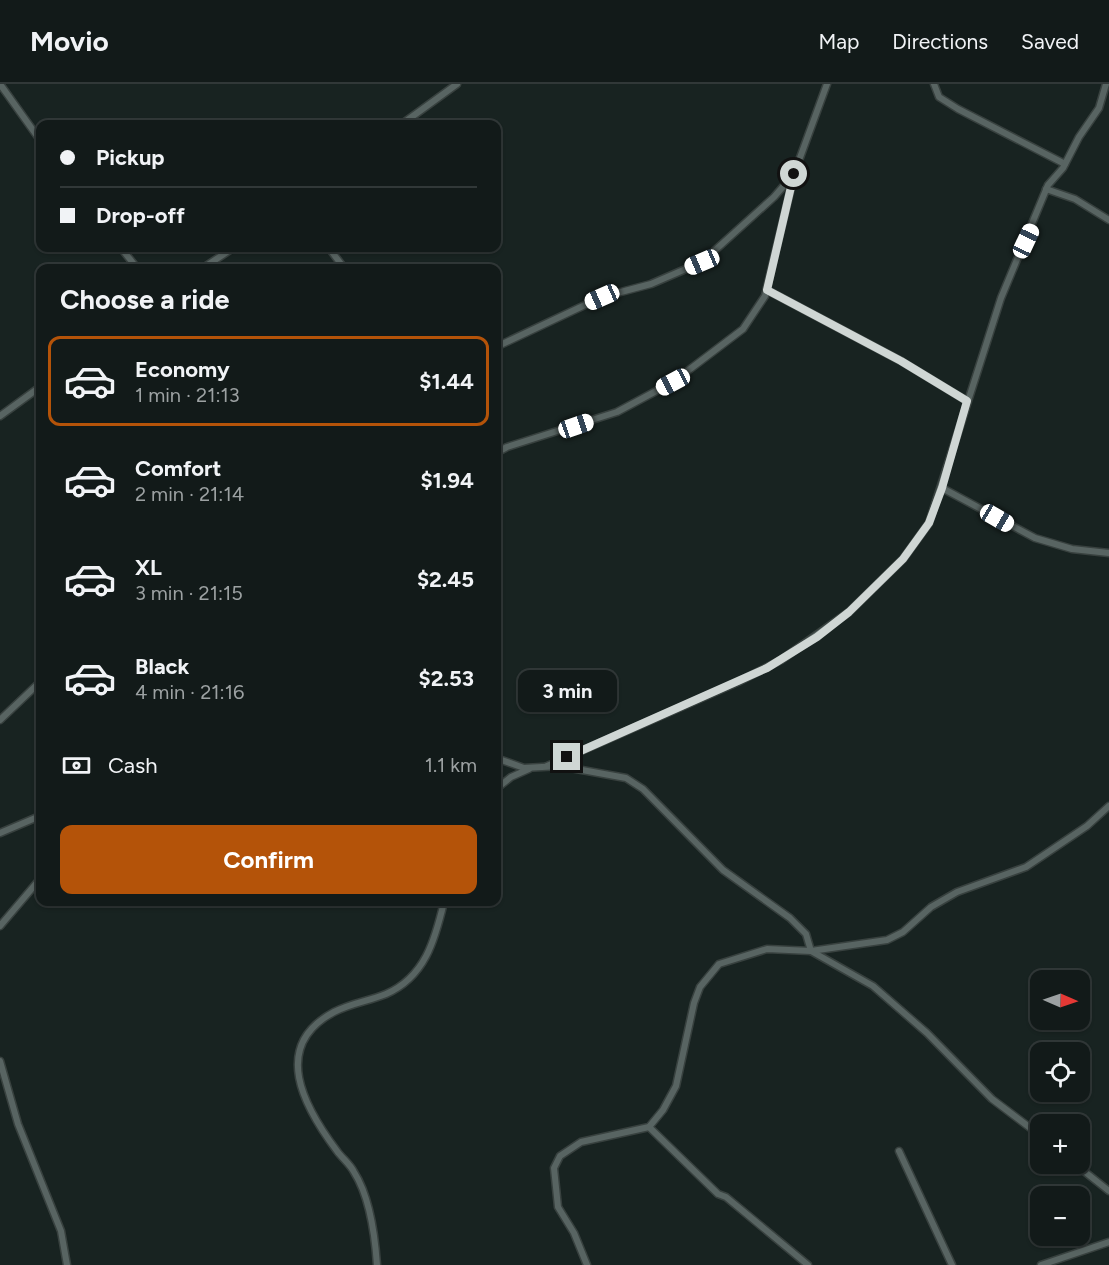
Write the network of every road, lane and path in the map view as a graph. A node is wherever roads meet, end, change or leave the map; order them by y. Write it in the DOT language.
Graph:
graph roads {
  1 [pos="0,84"];
  2 [pos="457,84"];
  3 [pos="827,84"];
  4 [pos="934,84"];
  5 [pos="1106,84"];
  6 [pos="408,120"];
  7 [pos="36,134"];
  8 [pos="1065,164"];
  9 [pos="794,174"];
  10 [pos="1047,189"];
  11 [pos="1109,220"];
  12 [pos="227,252"];
  13 [pos="209,264"];
  14 [pos="767,290"];
  15 [pos="501,345"];
  16 [pos="36,390"];
  17 [pos="967,401"];
  18 [pos="0,416"];
  19 [pos="501,450"];
  20 [pos="942,488"];
  21 [pos="1109,554"];
  22 [pos="36,686"];
  23 [pos="0,720"];
  24 [pos="501,760"];
  25 [pos="547,766"];
  26 [pos="538,767"];
  27 [pos="501,785"];
  28 [pos="1109,806"];
  29 [pos="1106,814"];
  30 [pos="36,818"];
  31 [pos="0,833"];
  32 [pos="36,884"];
  33 [pos="443,906"];
  34 [pos="0,926"];
  35 [pos="811,951"];
  36 [pos="0,1062"];
  37 [pos="649,1127"];
  38 [pos="1030,1127"];
  39 [pos="899,1151"];
  40 [pos="1088,1174"];
  41 [pos="1109,1191"];
  42 [pos="1109,1242"];
  43 [pos="67,1265"];
  44 [pos="377,1265"];
  45 [pos="587,1265"];
  46 [pos="808,1265"];
  47 [pos="952,1265"];
  48 [pos="1041,1265"];
  1 -- 7 [label="street"];
  2 -- 6 [label="street"];
  3 -- 9 [label="street"];
  4 -- 8 [label="street"];
  5 -- 8 [label="street"];
  8 -- 10 [label="street"];
  9 -- 14 [label="street"];
  9 -- 15 [label="street"];
  10 -- 11 [label="street"];
  10 -- 17 [label="street"];
  12 -- 13 [label="street"];
  14 -- 17 [label="street"];
  14 -- 19 [label="street"];
  16 -- 18 [label="street"];
  17 -- 20 [label="street"];
  20 -- 21 [label="street"];
  20 -- 25 [label="street"];
  22 -- 23 [label="street"];
  24 -- 26 [label="street"];
  25 -- 26 [label="street"];
  25 -- 35 [label="street"];
  26 -- 27 [label="street"];
  28 -- 29 [label="street"];
  29 -- 35 [label="street"];
  30 -- 31 [label="street"];
  32 -- 34 [label="street"];
  33 -- 44 [label="street"];
  35 -- 37 [label="street"];
  35 -- 38 [label="street"];
  36 -- 43 [label="street"];
  37 -- 45 [label="street"];
  37 -- 46 [label="street"];
  39 -- 47 [label="street"];
  40 -- 41 [label="street"];
  42 -- 48 [label="street"];
}
